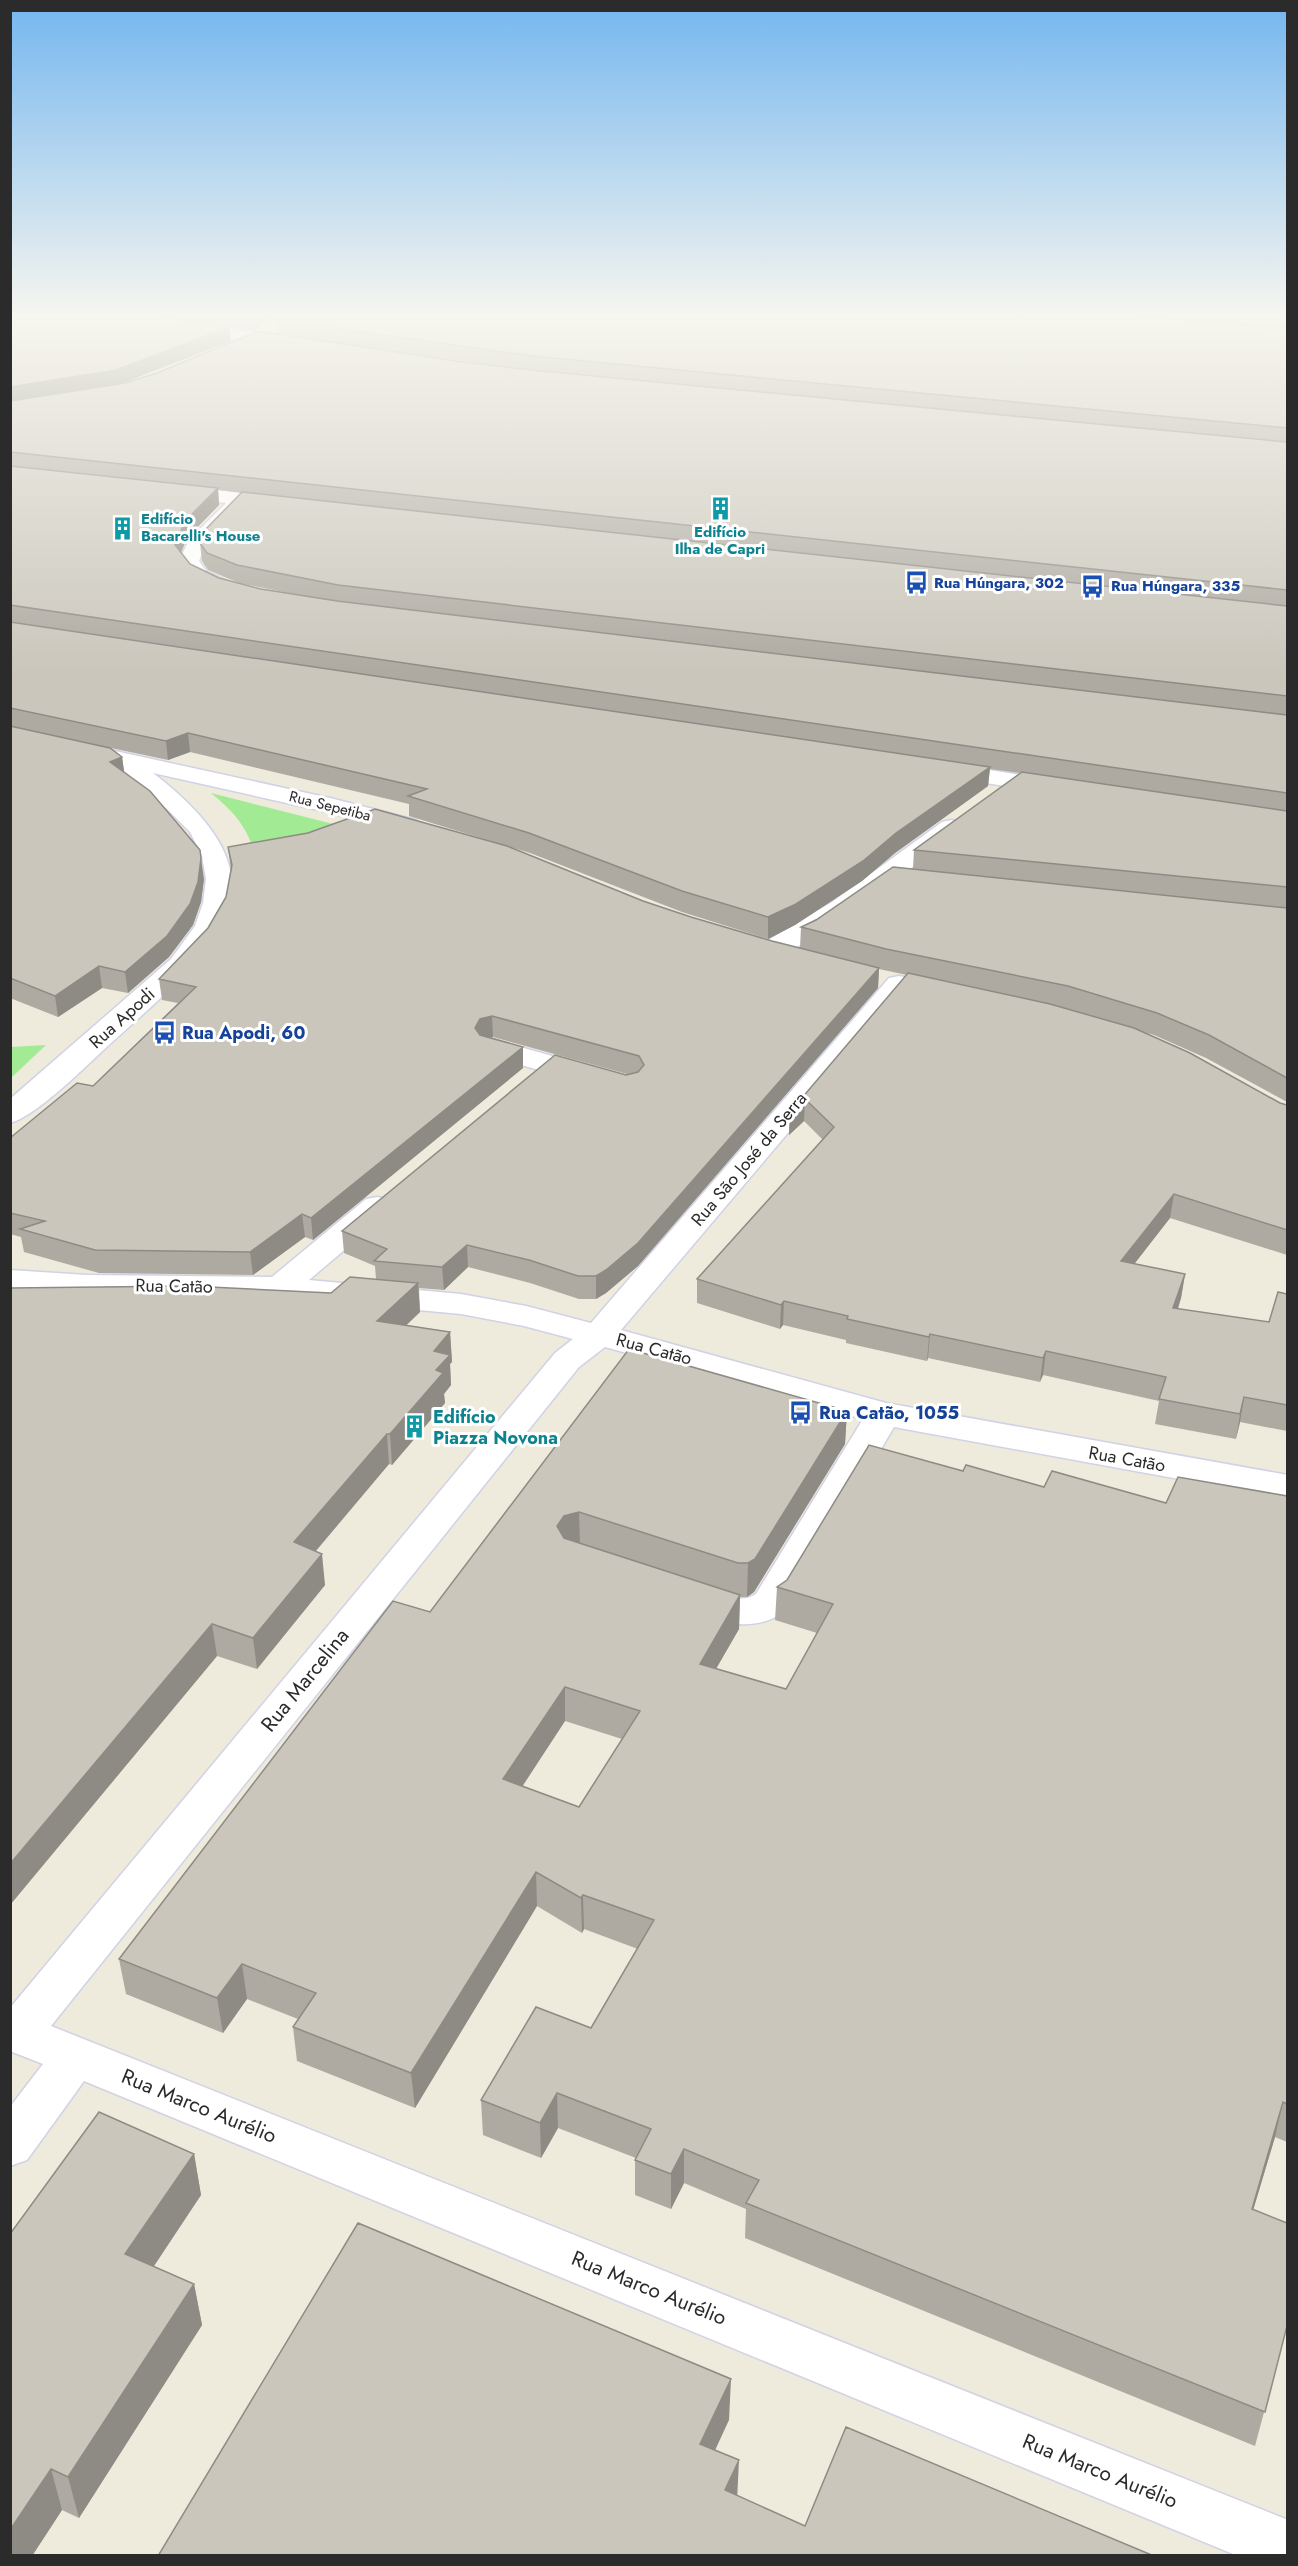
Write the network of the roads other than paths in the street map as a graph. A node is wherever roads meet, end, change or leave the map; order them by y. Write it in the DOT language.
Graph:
graph roads {
  1 [pos="150,489"];
  2 [pos="240,498"];
  3 [pos="299,505"];
  4 [pos="252,595"];
  5 [pos="10,735"];
  6 [pos="925,767"];
  7 [pos="153,775"];
  8 [pos="222,780"];
  9 [pos="1016,781"];
  10 [pos="1080,790"];
  11 [pos="182,810"];
  12 [pos="426,830"];
  13 [pos="884,877"];
  14 [pos="913,881"];
  15 [pos="807,962"];
  16 [pos="897,984"];
  17 [pos="492,1048"];
  18 [pos="549,1064"];
  19 [pos="616,1082"];
  20 [pos="522,1086"];
  21 [pos="10,1114"];
  22 [pos="396,1190"];
  23 [pos="10,1280"];
  24 [pos="280,1287"];
  25 [pos="599,1335"];
  26 [pos="884,1414"];
  27 [pos="1287,1487"];
  28 [pos="668,1590"];
  29 [pos="14,2031"];
  30 [pos="75,2057"];
  31 [pos="10,2145"];
  32 [pos="1287,2548"];
  1 -- 2 [label="street"];
  2 -- 3 [label="street"];
  2 -- 4 [label="street"];
  5 -- 7 [label="street, Rua Apodi"];
  6 -- 9 [label="street"];
  7 -- 8 [label="street, Rua Sepetiba"];
  7 -- 11 [label="street, Rua Apodi"];
  8 -- 11 [label="street"];
  8 -- 12 [label="street, Rua Sepetiba"];
  9 -- 10 [label="street"];
  9 -- 13 [label="street"];
  11 -- 21 [label="street, Rua Apodi"];
  13 -- 14 [label="street"];
  13 -- 15 [label="street"];
  16 -- 25 [label="street, Rua São José da Serra"];
  17 -- 18 [label="street"];
  18 -- 19 [label="street"];
  18 -- 20 [label="street"];
  22 -- 24 [label="street"];
  23 -- 24 [label="street, Rua Catão"];
  24 -- 25 [label="street, Rua Catão"];
  25 -- 26 [label="street, Rua Catão"];
  25 -- 29 [label="street, Rua Marcelina"];
  26 -- 27 [label="street, Rua Catão"];
  26 -- 28 [label="street"];
  29 -- 30 [label="street, Rua Marco Aurélio"];
  30 -- 31 [label="street"];
  30 -- 32 [label="street, Rua Marco Aurélio"];
}
